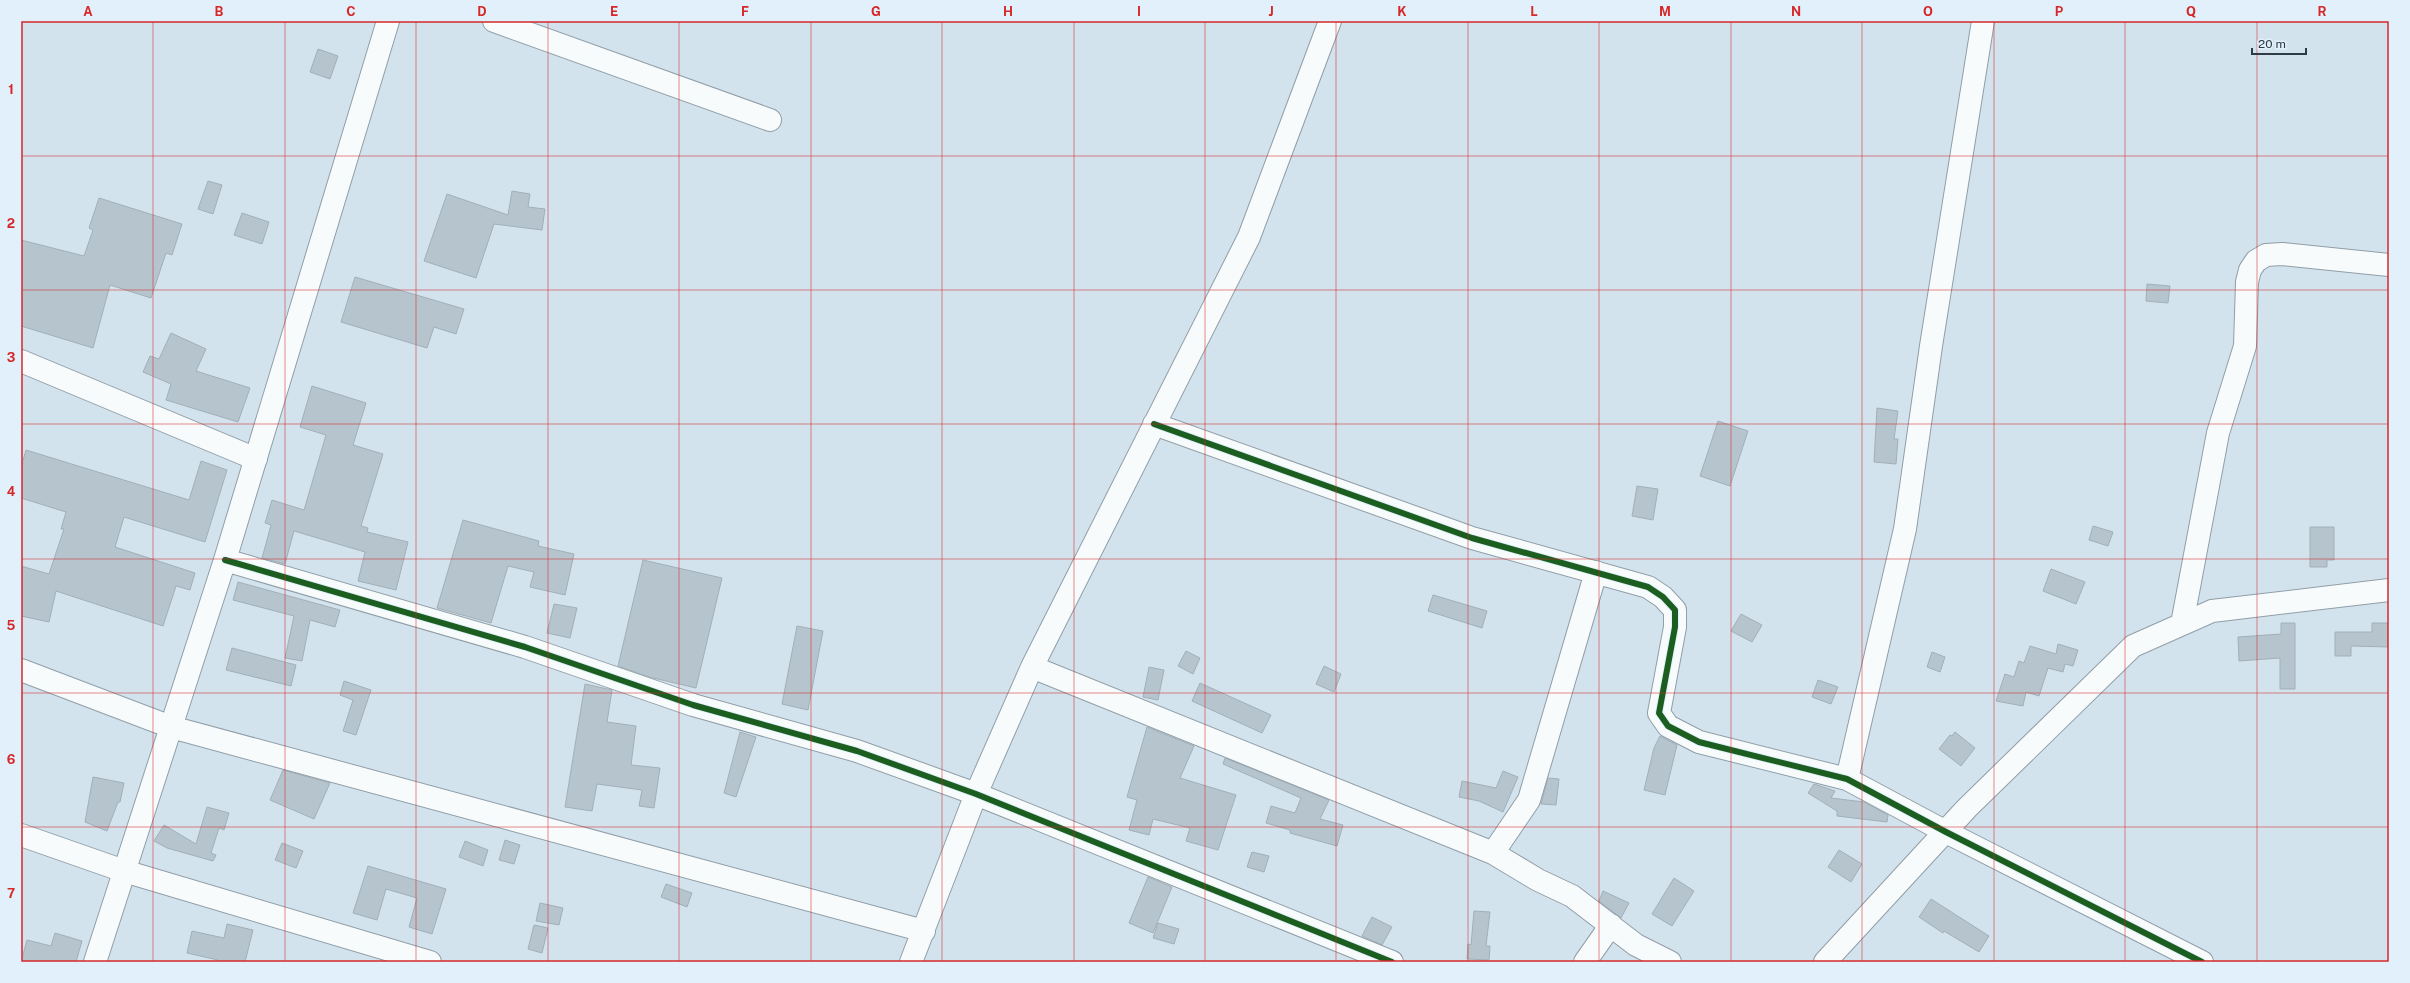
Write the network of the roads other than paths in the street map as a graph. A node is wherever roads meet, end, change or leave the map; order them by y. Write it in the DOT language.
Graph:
graph roads {
  1 [pos="388,21"];
  2 [pos="494,21"];
  3 [pos="1330,21"];
  4 [pos="1983,21"];
  5 [pos="770,120"];
  6 [pos="2389,265"];
  7 [pos="21,361"];
  8 [pos="1154,424"];
  9 [pos="256,459"];
  10 [pos="225,560"];
  11 [pos="1596,572"];
  12 [pos="2389,590"];
  13 [pos="2182,624"];
  14 [pos="1032,667"];
  15 [pos="21,670"];
  16 [pos="171,727"];
  17 [pos="1847,779"];
  18 [pos="976,794"];
  19 [pos="1946,832"];
  20 [pos="21,835"];
  21 [pos="1493,853"];
  22 [pos="124,871"];
  23 [pos="1611,925"];
  24 [pos="924,930"];
  25 [pos="1836,959"];
  26 [pos="95,962"];
  27 [pos="430,962"];
  28 [pos="912,962"];
  29 [pos="1392,962"];
  30 [pos="1585,962"];
  31 [pos="1670,962"];
  32 [pos="2202,962"];
  1 -- 9 [label="street"];
  2 -- 5 [label="street"];
  3 -- 8 [label="street"];
  4 -- 17 [label="street"];
  6 -- 13 [label="street"];
  7 -- 9 [label="street"];
  8 -- 11 [label="street"];
  8 -- 14 [label="street"];
  9 -- 10 [label="street"];
  10 -- 16 [label="street"];
  10 -- 18 [label="street"];
  11 -- 17 [label="street"];
  11 -- 21 [label="street"];
  12 -- 13 [label="street"];
  13 -- 19 [label="street"];
  14 -- 18 [label="street"];
  14 -- 21 [label="street"];
  15 -- 16 [label="street"];
  16 -- 22 [label="street"];
  16 -- 24 [label="street"];
  17 -- 19 [label="street"];
  18 -- 24 [label="street"];
  18 -- 29 [label="street"];
  19 -- 25 [label="street"];
  19 -- 32 [label="street"];
  20 -- 22 [label="street"];
  21 -- 23 [label="street"];
  22 -- 26 [label="street"];
  22 -- 27 [label="street"];
  23 -- 30 [label="street"];
  23 -- 31 [label="street"];
  24 -- 28 [label="street"];
}
